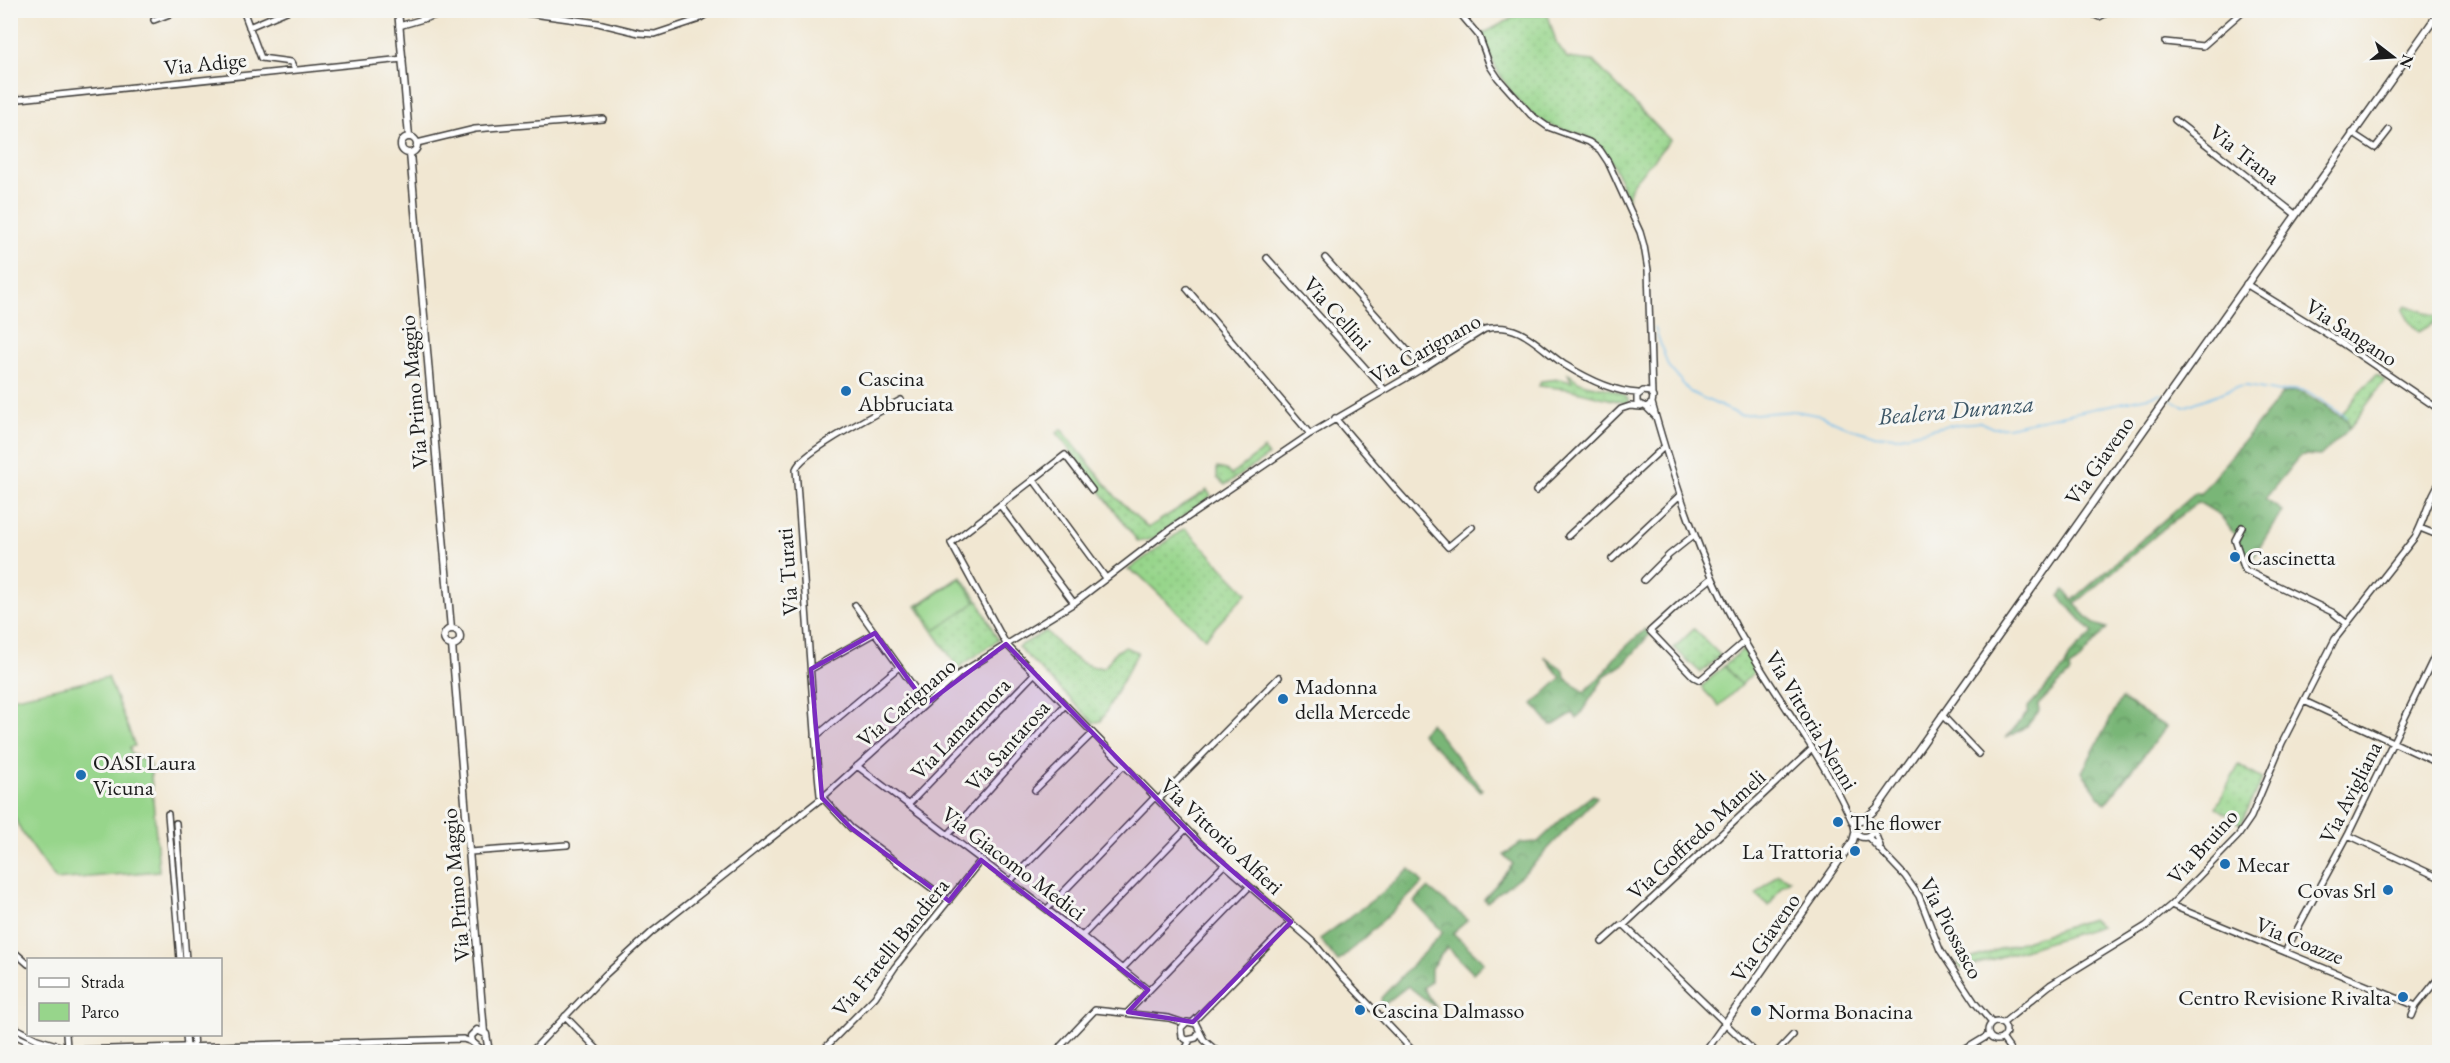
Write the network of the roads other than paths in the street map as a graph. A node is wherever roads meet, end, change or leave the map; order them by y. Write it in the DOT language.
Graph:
graph roads {
  1 [pos="180,10"];
  2 [pos="243,10"];
  3 [pos="289,10"];
  4 [pos="398,10"];
  5 [pos="454,10"];
  6 [pos="504,10"];
  7 [pos="713,10"];
  8 [pos="1457,10"];
  9 [pos="2084,10"];
  10 [pos="2113,10"];
  11 [pos="2244,10"];
  12 [pos="2439,11"];
  13 [pos="154,20"];
  14 [pos="399,26"];
  15 [pos="249,27"];
  16 [pos="2165,42"];
  17 [pos="403,59"];
  18 [pos="295,70"];
  19 [pos="10,100"];
  20 [pos="603,119"];
  21 [pos="2175,120"];
  22 [pos="2389,130"];
  23 [pos="2352,133"];
  24 [pos="409,137"];
  25 [pos="417,143"];
  26 [pos="410,153"];
  27 [pos="2295,214"];
  28 [pos="1267,258"];
  29 [pos="1325,258"];
  30 [pos="2246,284"];
  31 [pos="1187,289"];
  32 [pos="1423,368"];
  33 [pos="1384,389"];
  34 [pos="1650,393"];
  35 [pos="1637,397"];
  36 [pos="901,400"];
  37 [pos="1652,403"];
  38 [pos="1630,406"];
  39 [pos="1644,407"];
  40 [pos="2439,410"];
  41 [pos="1656,417"];
  42 [pos="1335,418"];
  43 [pos="1310,434"];
  44 [pos="1664,447"];
  45 [pos="1034,479"];
  46 [pos="2439,482"];
  47 [pos="1092,490"];
  48 [pos="1536,491"];
  49 [pos="1680,495"];
  50 [pos="1000,505"];
  51 [pos="1472,527"];
  52 [pos="2242,527"];
  53 [pos="2420,528"];
  54 [pos="1694,535"];
  55 [pos="1568,536"];
  56 [pos="2439,536"];
  57 [pos="1612,559"];
  58 [pos="1106,578"];
  59 [pos="1713,578"];
  60 [pos="1644,580"];
  61 [pos="1074,603"];
  62 [pos="855,605"];
  63 [pos="2346,623"];
  64 [pos="451,629"];
  65 [pos="875,633"];
  66 [pos="1745,641"];
  67 [pos="1006,644"];
  68 [pos="452,645"];
  69 [pos="2439,645"];
  70 [pos="899,667"];
  71 [pos="811,669"];
  72 [pos="1034,674"];
  73 [pos="1279,677"];
  74 [pos="2304,701"];
  75 [pos="926,704"];
  76 [pos="1065,705"];
  77 [pos="1942,715"];
  78 [pos="1093,733"];
  79 [pos="815,736"];
  80 [pos="2394,743"];
  81 [pos="1812,749"];
  82 [pos="1979,754"];
  83 [pos="2439,764"];
  84 [pos="1124,765"];
  85 [pos="857,766"];
  86 [pos="1035,790"];
  87 [pos="822,798"];
  88 [pos="1156,798"];
  89 [pos="909,804"];
  90 [pos="168,814"];
  91 [pos="1850,815"];
  92 [pos="1868,822"];
  93 [pos="176,823"];
  94 [pos="1186,829"];
  95 [pos="1855,829"];
  96 [pos="949,834"];
  97 [pos="2348,835"];
  98 [pos="1865,837"];
  99 [pos="1853,841"];
  100 [pos="567,845"];
  101 [pos="1882,850"];
  102 [pos="470,852"];
  103 [pos="981,860"];
  104 [pos="1224,865"];
  105 [pos="2439,878"];
  106 [pos="1010,881"];
  107 [pos="1249,887"];
  108 [pos="949,901"];
  109 [pos="2171,905"];
  110 [pos="1047,909"];
  111 [pos="1291,922"];
  112 [pos="1624,925"];
  113 [pos="1082,936"];
  114 [pos="1602,942"];
  115 [pos="10,948"];
  116 [pos="2285,952"];
  117 [pos="180,958"];
  118 [pos="186,958"];
  119 [pos="27,963"];
  120 [pos="1123,968"];
  121 [pos="2439,976"];
  122 [pos="1148,990"];
  123 [pos="2416,1006"];
  124 [pos="1128,1012"];
  125 [pos="565,1016"];
  126 [pos="2412,1016"];
  127 [pos="1169,1018"];
  128 [pos="1184,1023"];
  129 [pos="1992,1023"];
  130 [pos="1195,1024"];
  131 [pos="2002,1024"];
  132 [pos="10,1025"];
  133 [pos="1725,1025"];
  134 [pos="1180,1031"];
  135 [pos="478,1032"];
  136 [pos="10,1033"];
  137 [pos="27,1033"];
  138 [pos="1793,1035"];
  139 [pos="1989,1035"];
  140 [pos="33,1036"];
  141 [pos="186,1036"];
  142 [pos="193,1036"];
  143 [pos="1192,1037"];
  144 [pos="2002,1038"];
  145 [pos="463,1039"];
  146 [pos="472,1042"];
  147 [pos="352,1043"];
  148 [pos="486,1044"];
  149 [pos="1407,1046"];
  150 [pos="479,1047"];
  151 [pos="187,1048"];
  152 [pos="194,1048"];
  153 [pos="65,1050"];
  154 [pos="1185,1051"];
  155 [pos="86,1052"];
  156 [pos="50,1053"];
  157 [pos="354,1053"];
  158 [pos="487,1053"];
  159 [pos="531,1053"];
  160 [pos="600,1053"];
  161 [pos="821,1053"];
  162 [pos="1056,1053"];
  163 [pos="1218,1053"];
  164 [pos="1401,1053"];
  165 [pos="1414,1053"];
  166 [pos="1705,1053"];
  167 [pos="1755,1053"];
  168 [pos="1777,1053"];
  169 [pos="1961,1053"];
  170 [pos="2012,1053"];
  1 -- 13 [label="street"];
  2 -- 15 [label="street"];
  3 -- 15 [label="street"];
  4 -- 14 [label="main road"];
  5 -- 14 [label="street"];
  6 -- 7 [label="street"];
  8 -- 34 [label="street"];
  9 -- 10 [label="street"];
  11 -- 16 [label="street"];
  12 -- 23 [label="main road, Via Giaveno"];
  14 -- 17 [label="main road"];
  15 -- 18 [label="street"];
  17 -- 18 [label="street, Via Adige"];
  17 -- 24 [label="main road"];
  18 -- 19 [label="street, Via Adige"];
  20 -- 25 [label="street"];
  21 -- 27 [label="street, Via Trana"];
  22 -- 23 [label="street"];
  23 -- 27 [label="main road, Via Giaveno"];
  24 -- 25 [label="main road"];
  24 -- 26 [label="main road"];
  25 -- 26 [label="main road"];
  26 -- 64 [label="main road, Via Primo Maggio"];
  27 -- 30 [label="main road, Via Giaveno"];
  28 -- 33 [label="street, Via Cellini"];
  29 -- 32 [label="street"];
  30 -- 40 [label="street, Via Sangano"];
  30 -- 77 [label="main road, Via Giaveno"];
  31 -- 43 [label="street"];
  32 -- 33 [label="street, Via Carignano"];
  32 -- 35 [label="street, Via Carignano"];
  33 -- 42 [label="street, Via Carignano"];
  34 -- 35 [label="street"];
  34 -- 37 [label="street, Via Vittoria Nenni"];
  35 -- 38 [label="street"];
  35 -- 39 [label="street, Via Carignano"];
  36 -- 71 [label="street, Via Turati"];
  37 -- 39 [label="street"];
  37 -- 41 [label="street, Via Vittoria Nenni"];
  38 -- 39 [label="street"];
  38 -- 48 [label="street"];
  39 -- 41 [label="street"];
  41 -- 44 [label="street, Via Vittoria Nenni"];
  42 -- 43 [label="street, Via Carignano"];
  42 -- 51 [label="street"];
  43 -- 58 [label="street, Via Carignano"];
  44 -- 49 [label="street, Via Vittoria Nenni"];
  44 -- 55 [label="street"];
  45 -- 47 [label="street"];
  45 -- 50 [label="street"];
  45 -- 58 [label="street"];
  46 -- 53 [label="street, Via Bruino"];
  49 -- 54 [label="street, Via Vittoria Nenni"];
  49 -- 57 [label="street"];
  50 -- 61 [label="street"];
  50 -- 67 [label="street, Via Vittorio Alfieri"];
  52 -- 63 [label="street"];
  53 -- 56 [label="street"];
  53 -- 63 [label="street, Via Bruino"];
  54 -- 59 [label="street, Via Vittoria Nenni"];
  54 -- 60 [label="street"];
  58 -- 61 [label="street, Via Carignano"];
  59 -- 66 [label="street, Via Vittoria Nenni"];
  59 -- 66 [label="street, Via Vittoria Nenni"];
  61 -- 67 [label="street, Via Carignano"];
  62 -- 65 [label="street"];
  63 -- 74 [label="street, Via Bruino"];
  64 -- 68 [label="main road"];
  64 -- 68 [label="main road"];
  65 -- 70 [label="street"];
  65 -- 71 [label="street"];
  66 -- 81 [label="street, Via Vittoria Nenni"];
  67 -- 72 [label="street, Via Vittorio Alfieri"];
  67 -- 75 [label="street, Via Carignano"];
  68 -- 102 [label="main road, Via Primo Maggio"];
  69 -- 80 [label="street, Via Avigliana"];
  70 -- 75 [label="street"];
  70 -- 79 [label="street"];
  71 -- 79 [label="street, Via Turati"];
  72 -- 76 [label="street, Via Vittorio Alfieri"];
  72 -- 89 [label="street, Via Lamarmora"];
  73 -- 88 [label="street"];
  74 -- 80 [label="street"];
  74 -- 109 [label="street, Via Bruino"];
  75 -- 85 [label="street, Via Carignano"];
  76 -- 78 [label="street, Via Vittorio Alfieri"];
  76 -- 96 [label="street, Via Santarosa"];
  77 -- 82 [label="street"];
  77 -- 92 [label="main road, Via Giaveno"];
  78 -- 84 [label="street, Via Vittorio Alfieri"];
  78 -- 86 [label="street"];
  79 -- 87 [label="street, Via Turati"];
  80 -- 83 [label="street"];
  80 -- 97 [label="street, Via Avigliana"];
  81 -- 91 [label="street, Via Vittoria Nenni"];
  81 -- 112 [label="street, Via Goffredo Mameli"];
  84 -- 88 [label="street, Via Vittorio Alfieri"];
  84 -- 106 [label="street"];
  85 -- 87 [label="street, Via Carignano"];
  85 -- 89 [label="street, Via Giacomo Medici"];
  87 -- 108 [label="street"];
  87 -- 125 [label="street, Via Carignano"];
  88 -- 94 [label="street, Via Vittorio Alfieri"];
  88 -- 110 [label="street"];
  89 -- 96 [label="street, Via Giacomo Medici"];
  90 -- 117 [label="street"];
  91 -- 92 [label="street, Via Vittoria Nenni"];
  91 -- 95 [label="street, Via Vittoria Nenni"];
  92 -- 95 [label="main road, Via Giaveno"];
  92 -- 98 [label="main road, Via Giaveno"];
  92 -- 101 [label="street, Via Piossasco"];
  93 -- 118 [label="street"];
  94 -- 104 [label="street, Via Vittorio Alfieri"];
  94 -- 113 [label="street"];
  95 -- 98 [label="main road"];
  95 -- 99 [label="main road, Via Giaveno"];
  96 -- 103 [label="street, Via Giacomo Medici"];
  97 -- 105 [label="street"];
  97 -- 116 [label="street, Via Avigliana"];
  98 -- 99 [label="main road"];
  98 -- 101 [label="street, Via Piossasco"];
  99 -- 133 [label="main road, Via Giaveno"];
  100 -- 102 [label="street"];
  101 -- 129 [label="street, Via Piossasco"];
  102 -- 135 [label="main road, Via Primo Maggio"];
  103 -- 106 [label="street, Via Giacomo Medici"];
  103 -- 108 [label="street, Via Fratelli Bandiera"];
  104 -- 107 [label="street, Via Vittorio Alfieri"];
  104 -- 120 [label="street"];
  106 -- 110 [label="street, Via Giacomo Medici"];
  107 -- 111 [label="street, Via Vittorio Alfieri"];
  107 -- 122 [label="street"];
  108 -- 161 [label="street, Via Fratelli Bandiera"];
  109 -- 116 [label="street, Via Coazze"];
  109 -- 131 [label="street, Via Bruino"];
  110 -- 113 [label="street, Via Giacomo Medici"];
  111 -- 130 [label="street"];
  111 -- 149 [label="street, Via Vittorio Alfieri"];
  112 -- 114 [label="street, Via Goffredo Mameli"];
  112 -- 133 [label="street"];
  113 -- 120 [label="street, Via Giacomo Medici"];
  115 -- 119 [label="street"];
  116 -- 123 [label="street, Via Coazze"];
  120 -- 122 [label="street, Via Giacomo Medici"];
  121 -- 123 [label="street"];
  122 -- 124 [label="street"];
  123 -- 126 [label="street"];
  124 -- 127 [label="street"];
  124 -- 162 [label="street"];
  125 -- 159 [label="street, Via Carignano"];
  125 -- 160 [label="street"];
  127 -- 128 [label="street"];
  127 -- 134 [label="street"];
  128 -- 130 [label="street"];
  128 -- 134 [label="street"];
  129 -- 131 [label="street"];
  129 -- 139 [label="street"];
  130 -- 143 [label="street"];
  131 -- 144 [label="street"];
  132 -- 137 [label="street"];
  133 -- 166 [label="main road, Via Giaveno"];
  133 -- 167 [label="street"];
  134 -- 143 [label="street"];
  135 -- 145 [label="street"];
  135 -- 146 [label="main road"];
  135 -- 148 [label="main road"];
  136 -- 156 [label="street"];
  138 -- 168 [label="street"];
  139 -- 144 [label="street"];
  139 -- 169 [label="street"];
  140 -- 153 [label="street"];
  141 -- 151 [label="street"];
  142 -- 152 [label="street"];
  143 -- 154 [label="street"];
  143 -- 163 [label="street"];
  144 -- 170 [label="street"];
  145 -- 146 [label="street"];
  145 -- 147 [label="street"];
  146 -- 150 [label="main road"];
  147 -- 152 [label="street"];
  147 -- 157 [label="street"];
  148 -- 150 [label="main road"];
  148 -- 158 [label="main road"];
  149 -- 164 [label="street"];
  149 -- 165 [label="street, Via Vittorio Alfieri"];
  150 -- 158 [label="main road"];
  151 -- 152 [label="street"];
  151 -- 155 [label="street"];
  153 -- 155 [label="street"];
}
